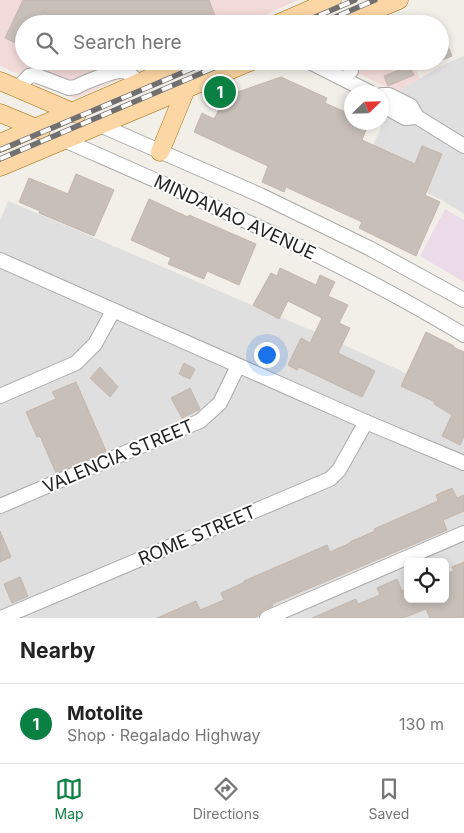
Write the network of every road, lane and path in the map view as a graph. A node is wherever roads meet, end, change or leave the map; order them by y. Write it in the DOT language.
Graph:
graph roads {
  1 [pos="332,0"];
  2 [pos="399,0"];
  3 [pos="303,6"];
  4 [pos="290,15"];
  5 [pos="363,15"];
  6 [pos="169,70"];
  7 [pos="231,70"];
  8 [pos="326,70"];
  9 [pos="0,81"];
  10 [pos="138,83"];
  11 [pos="355,85"];
  12 [pos="18,88"];
  13 [pos="186,89"];
  14 [pos="389,95"];
  15 [pos="389,109"];
  16 [pos="0,112"];
  17 [pos="71,112"];
  18 [pos="417,117"];
  19 [pos="100,125"];
  20 [pos="36,127"];
  21 [pos="64,140"];
  22 [pos="0,142"];
  23 [pos="464,146"];
  24 [pos="160,152"];
  25 [pos="0,166"];
  26 [pos="0,260"];
  27 [pos="464,300"];
  28 [pos="113,310"];
  29 [pos="464,335"];
  30 [pos="238,366"];
  31 [pos="0,396"];
  32 [pos="366,422"];
  33 [pos="464,463"];
  34 [pos="0,506"];
  35 [pos="464,533"];
  36 [pos="1,618"];
  37 [pos="267,618"];
  1 -- 3 [label="main road"];
  2 -- 5 [label="main road"];
  3 -- 4 [label="main road"];
  6 -- 10 [label="main road"];
  7 -- 13 [label="main road"];
  8 -- 11 [label="street"];
  9 -- 12 [label="main road, MINDANAO AVENUE"];
  10 -- 12 [label="street"];
  10 -- 17 [label="main road"];
  12 -- 17 [label="main road, MINDANAO AVENUE"];
  13 -- 19 [label="main road"];
  13 -- 24 [label="main road"];
  14 -- 18 [label="street"];
  15 -- 18 [label="street"];
  16 -- 20 [label="main road, MINDANAO AVENUE"];
  17 -- 19 [label="main road, MINDANAO AVENUE"];
  17 -- 20 [label="main road"];
  18 -- 23 [label="street"];
  19 -- 21 [label="main road"];
  19 -- 24 [label="street, MINDANAO AVENUE"];
  20 -- 21 [label="main road, MINDANAO AVENUE"];
  20 -- 22 [label="main road"];
  21 -- 25 [label="main road"];
  21 -- 29 [label="street, MINDANAO AVENUE"];
  24 -- 27 [label="street, MINDANAO AVENUE"];
  26 -- 28 [label="street"];
  28 -- 30 [label="street"];
  28 -- 31 [label="street"];
  30 -- 32 [label="street"];
  30 -- 34 [label="street, VALENCIA STREET"];
  32 -- 33 [label="street"];
  32 -- 36 [label="street, ROME STREET"];
  35 -- 37 [label="street"];
}
